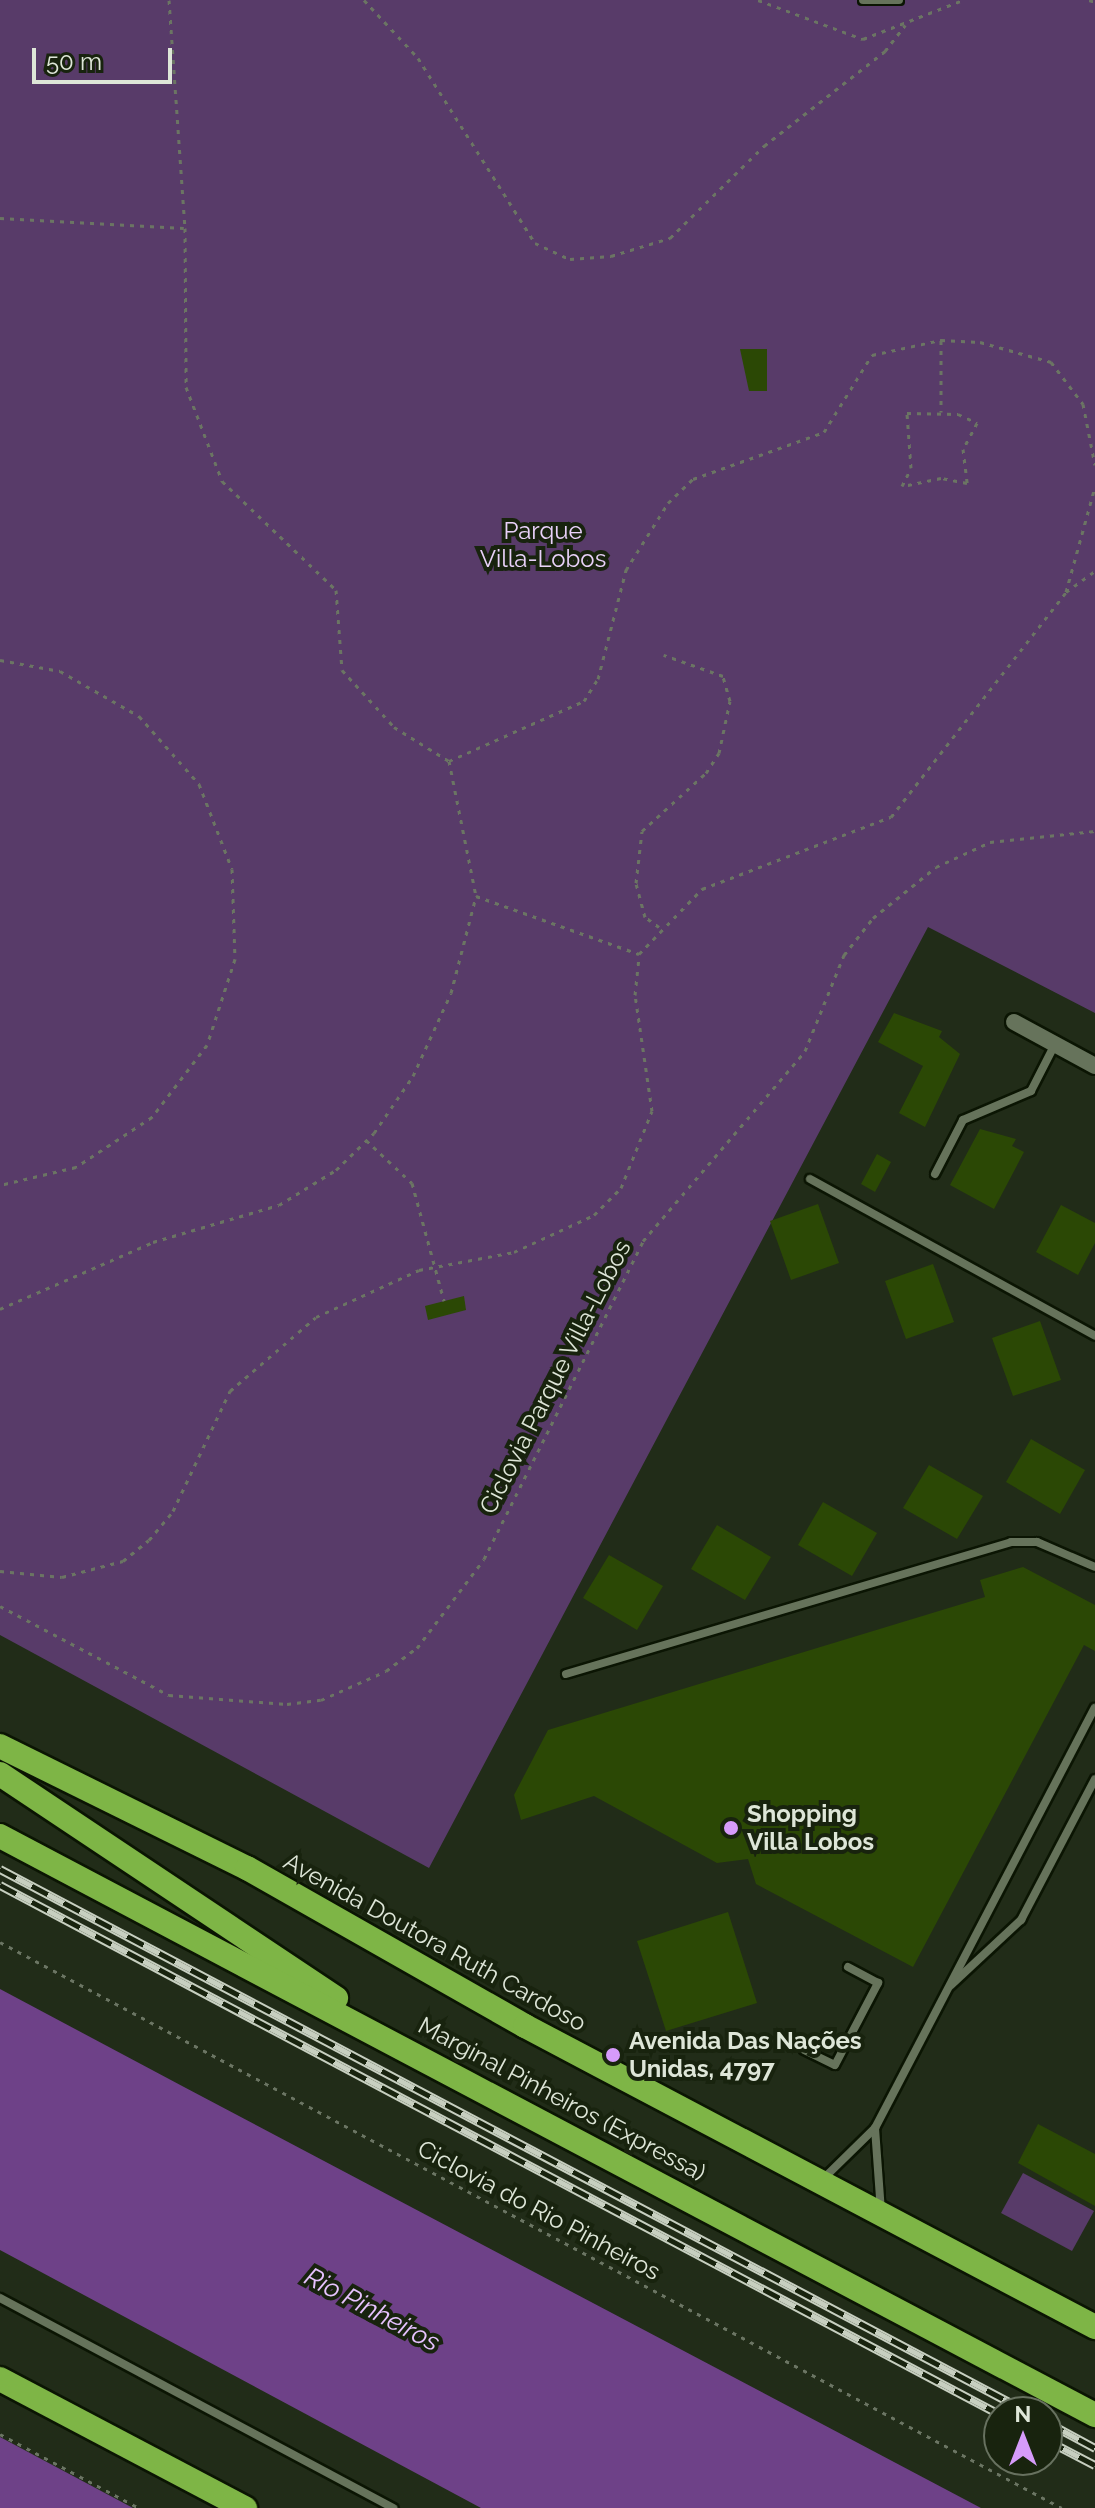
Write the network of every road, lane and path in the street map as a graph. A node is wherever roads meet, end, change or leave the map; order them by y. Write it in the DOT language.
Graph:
graph roads {
  1 [pos="169,0"];
  2 [pos="364,0"];
  3 [pos="758,0"];
  4 [pos="863,0"];
  5 [pos="899,0"];
  6 [pos="963,0"];
  7 [pos="1089,0"];
  8 [pos="1095,2"];
  9 [pos="905,25"];
  10 [pos="0,218"];
  11 [pos="185,228"];
  12 [pos="941,340"];
  13 [pos="941,414"];
  14 [pos="1095,465"];
  15 [pos="1095,487"];
  16 [pos="1095,571"];
  17 [pos="1066,592"];
  18 [pos="664,655"];
  19 [pos="0,660"];
  20 [pos="449,761"];
  21 [pos="1095,831"];
  22 [pos="476,896"];
  23 [pos="659,927"];
  24 [pos="639,954"];
  25 [pos="1014,1022"];
  26 [pos="1055,1044"];
  27 [pos="1095,1066"];
  28 [pos="366,1140"];
  29 [pos="935,1174"];
  30 [pos="810,1179"];
  31 [pos="0,1185"];
  32 [pos="435,1267"];
  33 [pos="444,1301"];
  34 [pos="0,1309"];
  35 [pos="1095,1336"];
  36 [pos="1095,1567"];
  37 [pos="0,1571"];
  38 [pos="0,1606"];
  39 [pos="566,1674"];
  40 [pos="1095,1708"];
  41 [pos="0,1746"];
  42 [pos="0,1774"];
  43 [pos="1095,1779"];
  44 [pos="0,1836"];
  45 [pos="0,1942"];
  46 [pos="848,1967"];
  47 [pos="947,1988"];
  48 [pos="804,2050"];
  49 [pos="409,2051"];
  50 [pos="875,2128"];
  51 [pos="819,2183"];
  52 [pos="881,2215"];
  53 [pos="0,2298"];
  54 [pos="1095,2327"];
  55 [pos="0,2379"];
  56 [pos="1095,2415"];
  57 [pos="0,2434"];
  58 [pos="139,2508"];
  59 [pos="245,2508"];
  60 [pos="393,2508"];
  61 [pos="1062,2508"];
  1 -- 11 [label="path"];
  2 -- 9 [label="path"];
  3 -- 9 [label="path"];
  4 -- 5 [label="lane"];
  6 -- 9 [label="path"];
  7 -- 8 [label="path"];
  10 -- 11 [label="path"];
  11 -- 20 [label="path"];
  12 -- 13 [label="path"];
  12 -- 14 [label="path"];
  12 -- 20 [label="path"];
  13 -- 13 [label="path"];
  15 -- 17 [label="path"];
  16 -- 17 [label="path"];
  17 -- 23 [label="path"];
  18 -- 23 [label="path"];
  19 -- 31 [label="path"];
  20 -- 22 [label="path"];
  21 -- 38 [label="path, Ciclovia Parque Villa-Lobos"];
  22 -- 24 [label="path"];
  22 -- 28 [label="path"];
  23 -- 24 [label="path"];
  24 -- 32 [label="path"];
  25 -- 26 [label="street"];
  26 -- 27 [label="street"];
  26 -- 29 [label="lane"];
  28 -- 32 [label="path"];
  28 -- 34 [label="path"];
  30 -- 35 [label="lane"];
  32 -- 33 [label="path"];
  32 -- 37 [label="path"];
  36 -- 39 [label="lane"];
  40 -- 47 [label="lane"];
  41 -- 51 [label="highway, Avenida Doutora Ruth Cardoso"];
  42 -- 49 [label="highway"];
  43 -- 47 [label="lane"];
  44 -- 49 [label="highway, Marginal Pinheiros (Expressa)"];
  45 -- 61 [label="path, Ciclovia do Rio Pinheiros"];
  46 -- 48 [label="lane"];
  47 -- 50 [label="lane"];
  49 -- 56 [label="highway, Marginal Pinheiros (Expressa)"];
  50 -- 51 [label="lane"];
  50 -- 52 [label="lane"];
  51 -- 52 [label="highway, Avenida Doutora Ruth Cardoso"];
  52 -- 54 [label="highway, Avenida Doutora Ruth Cardoso"];
  53 -- 60 [label="lane"];
  55 -- 59 [label="highway"];
  57 -- 58 [label="path"];
}
